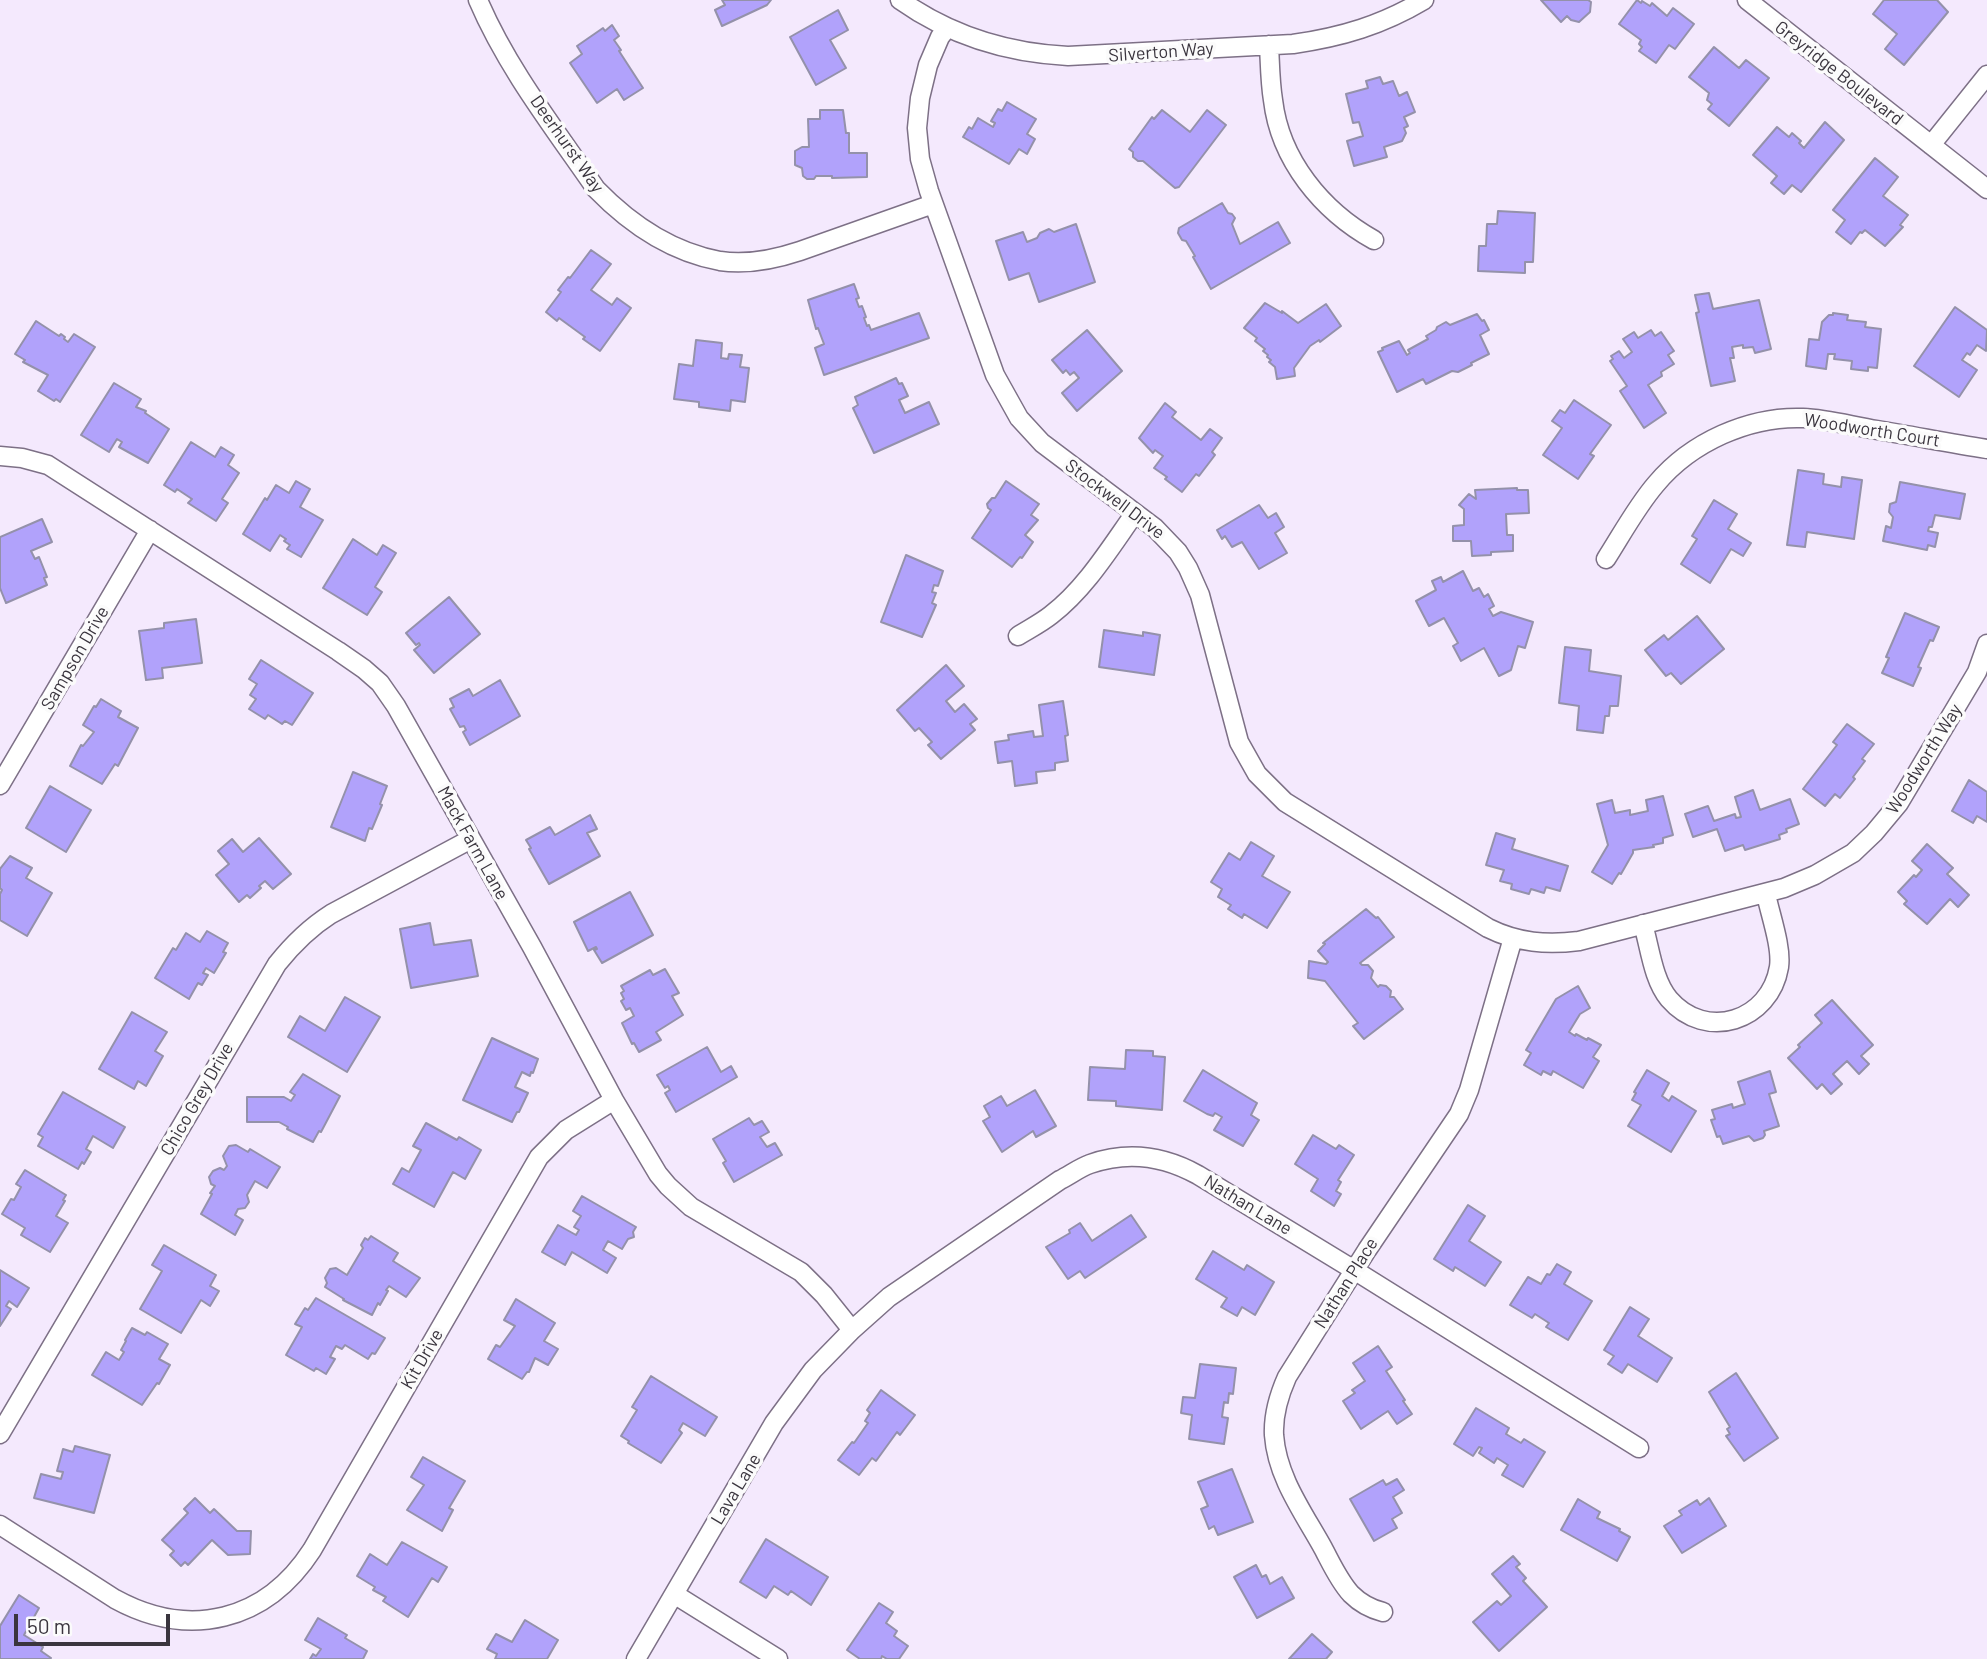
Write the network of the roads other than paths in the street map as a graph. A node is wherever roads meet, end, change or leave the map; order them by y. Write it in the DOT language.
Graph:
graph roads {
  1 [pos="478,0"];
  2 [pos="900,0"];
  3 [pos="1424,0"];
  4 [pos="1747,0"];
  5 [pos="947,28"];
  6 [pos="1269,45"];
  7 [pos="1987,75"];
  8 [pos="1931,145"];
  9 [pos="1987,190"];
  10 [pos="933,204"];
  11 [pos="1374,240"];
  12 [pos="1987,449"];
  13 [pos="0,456"];
  14 [pos="1135,513"];
  15 [pos="149,530"];
  16 [pos="1606,559"];
  17 [pos="1018,636"];
  18 [pos="1987,644"];
  19 [pos="0,785"];
  20 [pos="471,839"];
  21 [pos="1766,894"];
  22 [pos="1643,924"];
  23 [pos="1513,938"];
  24 [pos="614,1100"];
  25 [pos="1354,1270"];
  26 [pos="852,1330"];
  27 [pos="0,1434"];
  28 [pos="1639,1448"];
  29 [pos="0,1525"];
  30 [pos="674,1594"];
  31 [pos="1384,1612"];
  32 [pos="636,1659"];
  33 [pos="778,1659"];
  1 -- 10 [label="street, Deerhurst Way"];
  2 -- 5 [label="street, Silverton Way"];
  3 -- 6 [label="street, Silverton Way"];
  4 -- 8 [label="street, Greyridge Boulevard"];
  5 -- 6 [label="street, Silverton Way"];
  5 -- 10 [label="street, Stockwell Drive"];
  6 -- 11 [label="street"];
  7 -- 8 [label="street"];
  8 -- 9 [label="street, Greyridge Boulevard"];
  10 -- 14 [label="street, Stockwell Drive"];
  12 -- 16 [label="street, Woodworth Court"];
  13 -- 15 [label="street, Mack Farm Lane"];
  14 -- 17 [label="street"];
  14 -- 23 [label="street, Stockwell Drive"];
  15 -- 19 [label="street, Sampson Drive"];
  15 -- 20 [label="street, Mack Farm Lane"];
  18 -- 21 [label="street, Woodworth Way"];
  20 -- 24 [label="street, Mack Farm Lane"];
  20 -- 27 [label="street, Chico Grey Drive"];
  21 -- 22 [label="street, Woodworth Way"];
  21 -- 22 [label="street"];
  22 -- 23 [label="street, Woodworth Way"];
  23 -- 25 [label="street, Nathan Place"];
  24 -- 26 [label="street, Mack Farm Lane"];
  24 -- 29 [label="street, Kit Drive"];
  25 -- 26 [label="street, Nathan Lane"];
  25 -- 28 [label="street, Nathan Lane"];
  25 -- 31 [label="street, Nathan Place"];
  26 -- 30 [label="street, Lava Lane"];
  30 -- 32 [label="street, Lava Lane"];
  30 -- 33 [label="street"];
}
